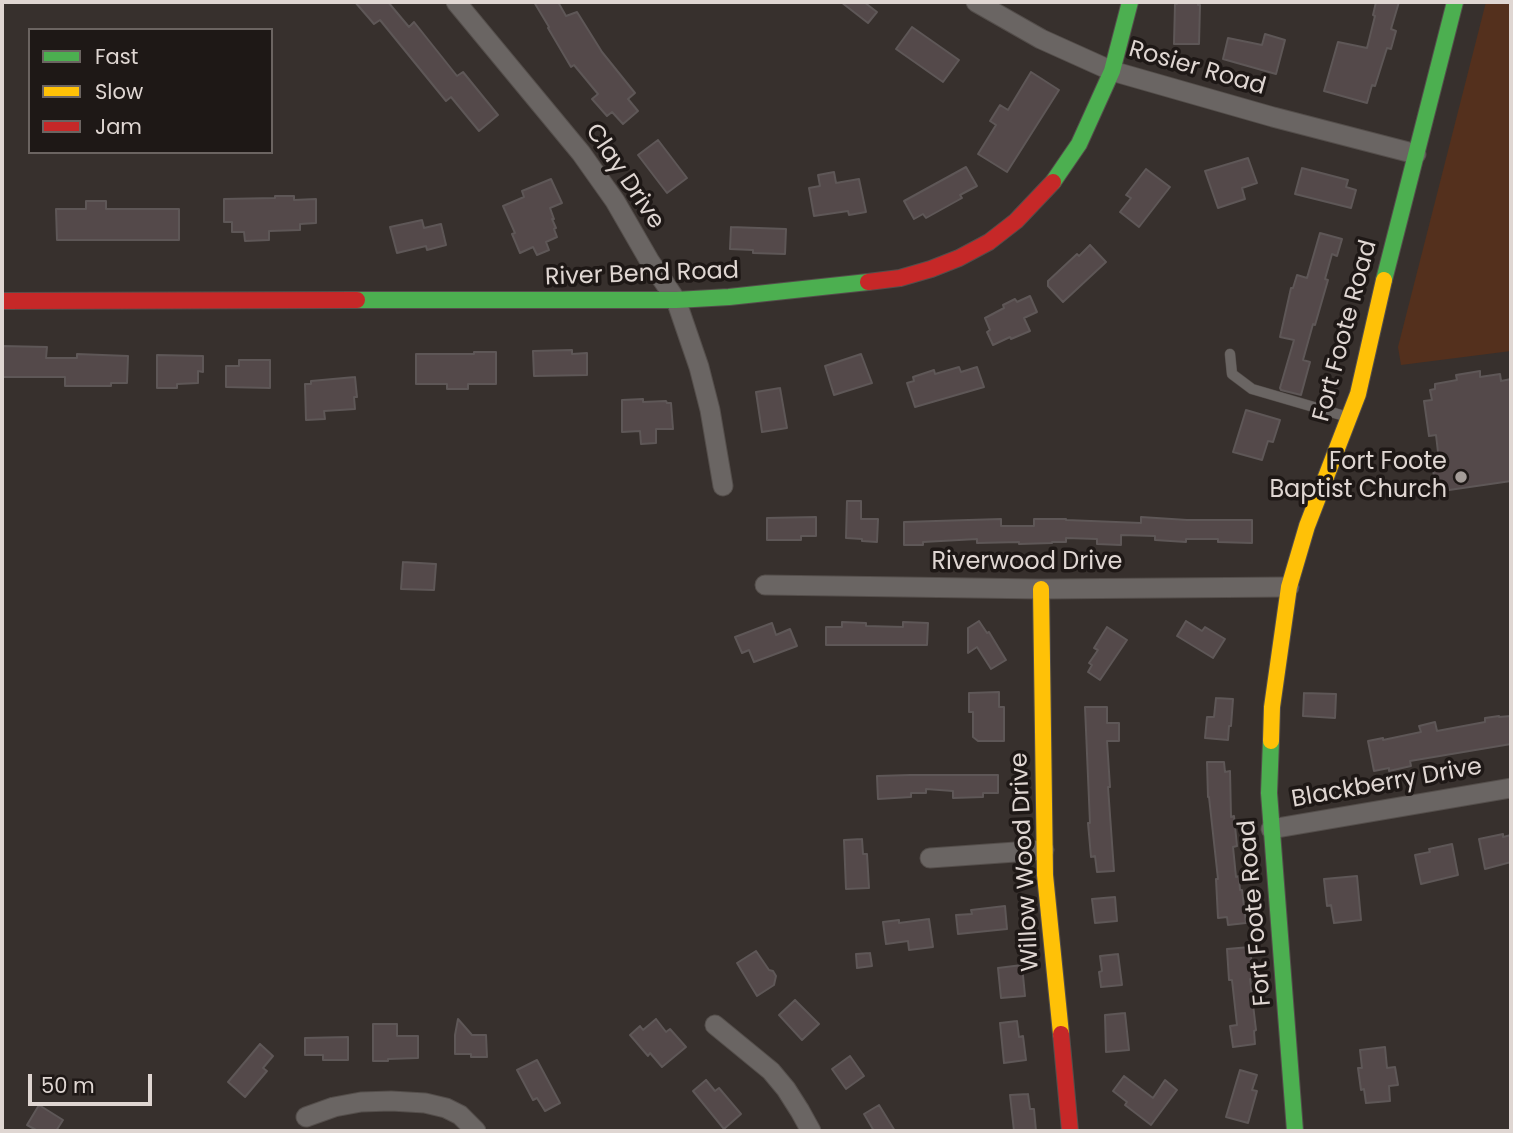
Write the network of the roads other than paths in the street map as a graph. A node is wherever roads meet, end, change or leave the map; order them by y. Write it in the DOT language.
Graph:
graph roads {
  1 [pos="456,2"];
  2 [pos="976,2"];
  3 [pos="1130,2"];
  4 [pos="1455,2"];
  5 [pos="1112,71"];
  6 [pos="1416,155"];
  7 [pos="676,300"];
  8 [pos="2,301"];
  9 [pos="1230,354"];
  10 [pos="1349,418"];
  11 [pos="723,486"];
  12 [pos="765,585"];
  13 [pos="1289,587"];
  14 [pos="1041,589"];
  15 [pos="1511,788"];
  16 [pos="1271,829"];
  17 [pos="1044,850"];
  18 [pos="930,858"];
  19 [pos="715,1025"];
  20 [pos="306,1116"];
  21 [pos="476,1131"];
  22 [pos="811,1131"];
  23 [pos="1070,1131"];
  24 [pos="1295,1131"];
  1 -- 7 [label="street, Clay Drive"];
  2 -- 5 [label="street, Rosier Road"];
  3 -- 5 [label="street, River Bend Road"];
  4 -- 6 [label="street, Fort Foote Road"];
  5 -- 6 [label="street, Rosier Road"];
  5 -- 7 [label="street, River Bend Road"];
  6 -- 10 [label="street, Fort Foote Road"];
  7 -- 8 [label="street, River Bend Road"];
  7 -- 11 [label="street, Clay Drive"];
  9 -- 10 [label="lane"];
  10 -- 13 [label="street, Fort Foote Road"];
  12 -- 14 [label="street, Riverwood Drive"];
  13 -- 14 [label="street, Riverwood Drive"];
  13 -- 16 [label="street, Fort Foote Road"];
  14 -- 17 [label="street, Willow Wood Drive"];
  15 -- 16 [label="street, Blackberry Drive"];
  16 -- 24 [label="street, Fort Foote Road"];
  17 -- 18 [label="street"];
  17 -- 23 [label="street, Willow Wood Drive"];
  19 -- 22 [label="street"];
  20 -- 21 [label="street"];
}
